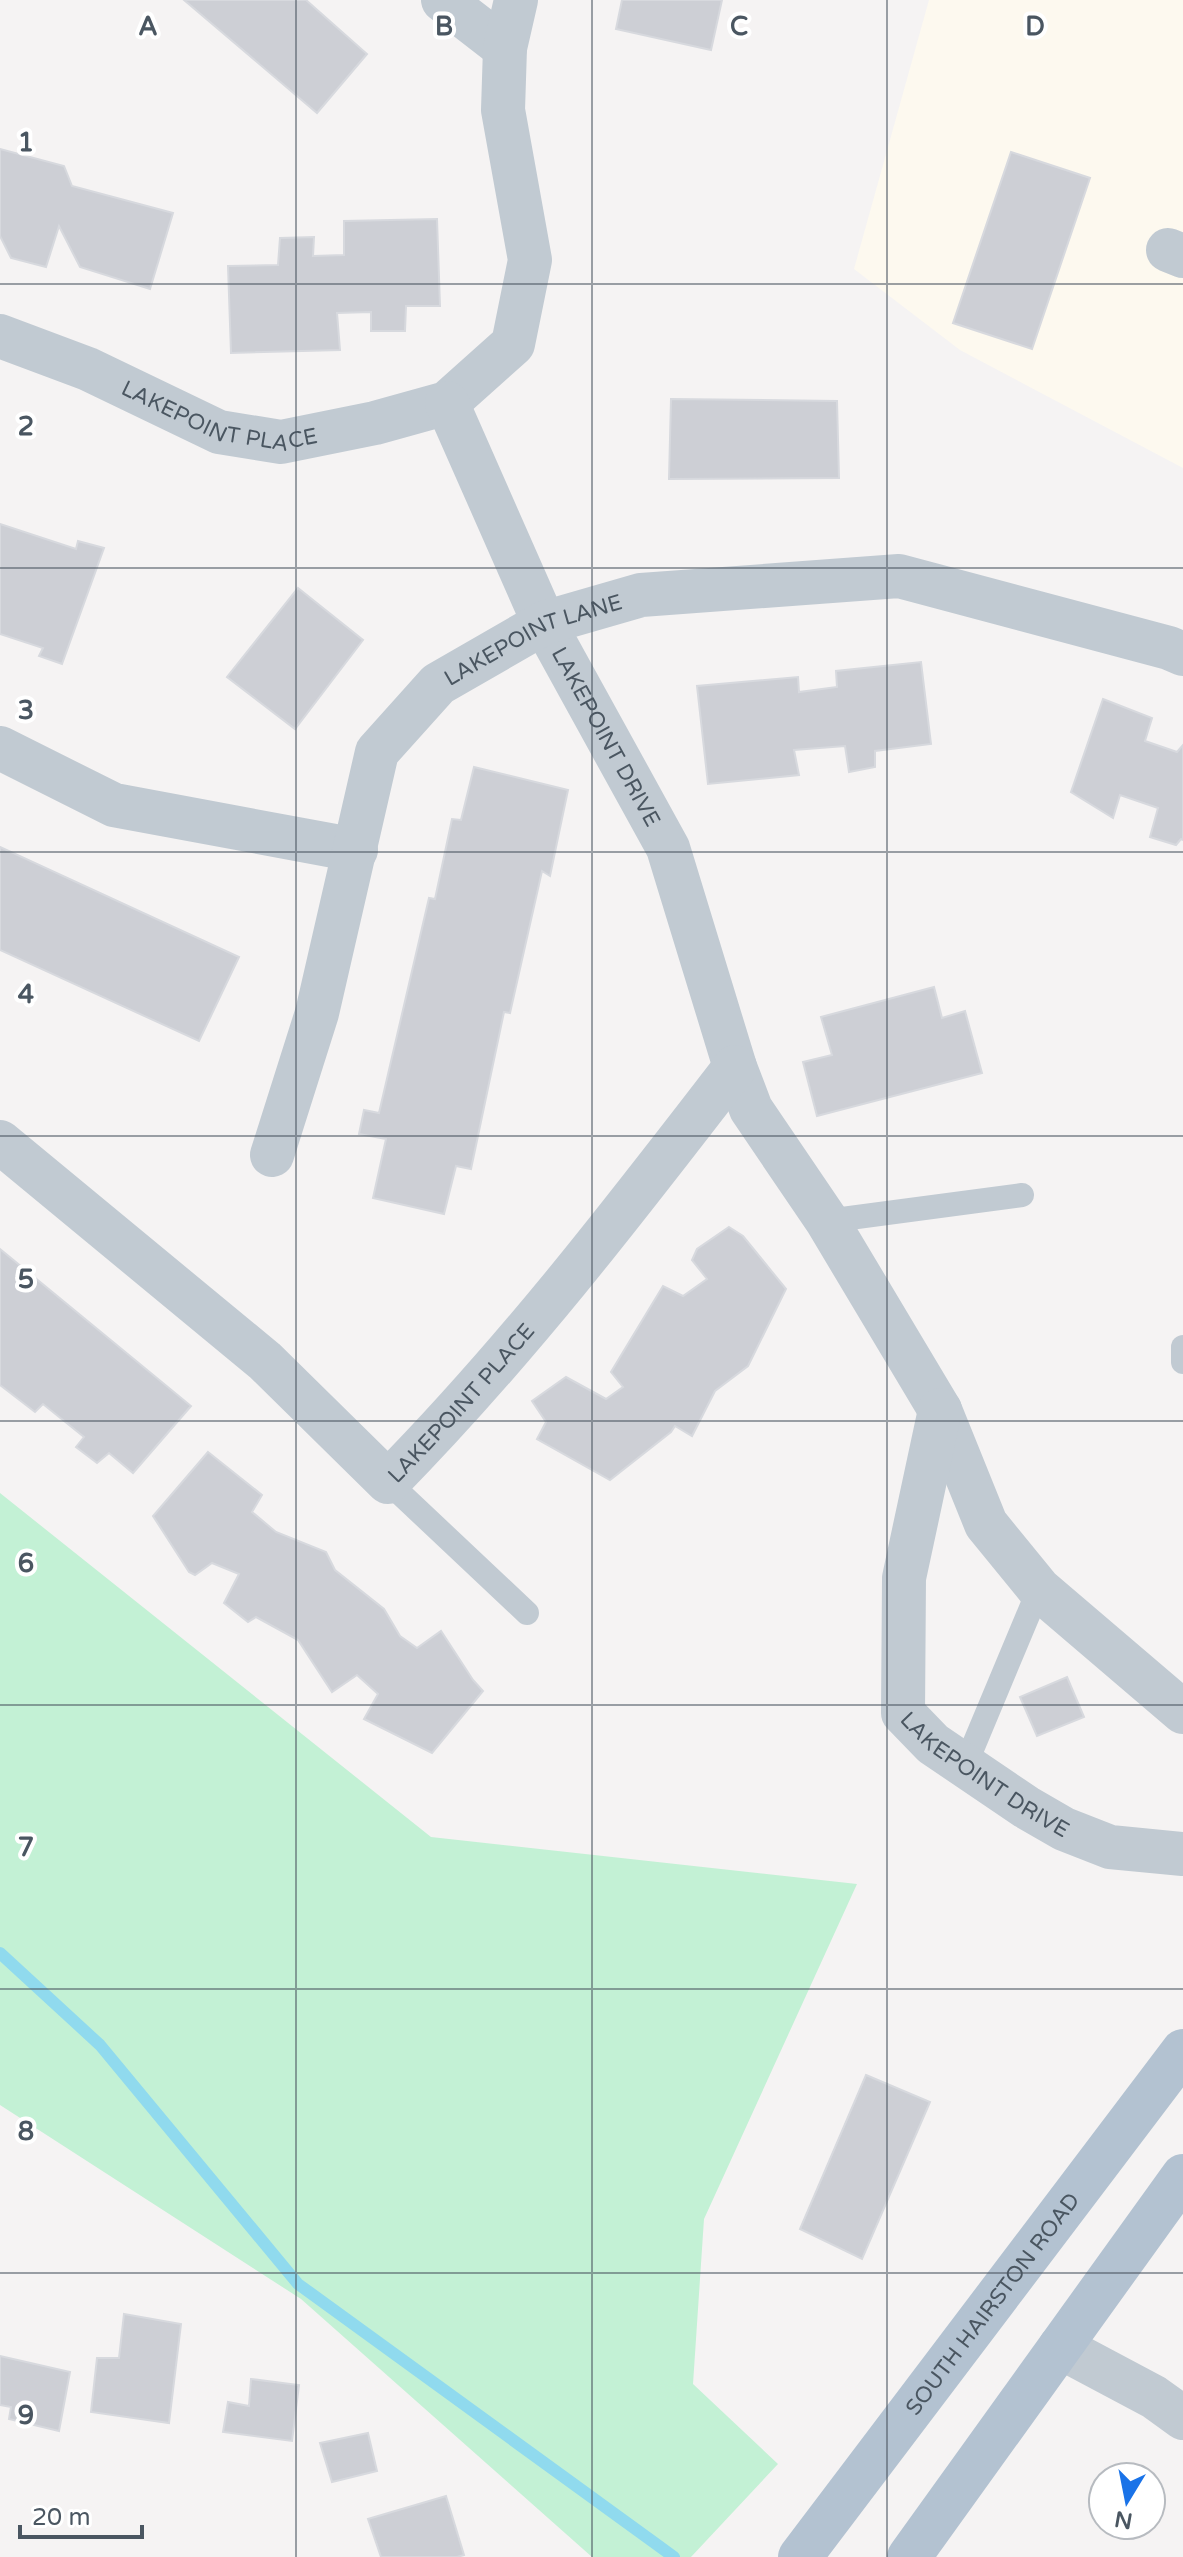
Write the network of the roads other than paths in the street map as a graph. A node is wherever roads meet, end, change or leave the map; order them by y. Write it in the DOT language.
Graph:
graph roads {
  1 [pos="443,0"];
  2 [pos="516,0"];
  3 [pos="505,48"];
  4 [pos="0,336"];
  5 [pos="447,403"];
  6 [pos="544,623"];
  7 [pos="1183,654"];
  8 [pos="0,748"];
  9 [pos="356,850"];
  10 [pos="735,1067"];
  11 [pos="0,1142"];
  12 [pos="272,1155"];
  13 [pos="1022,1195"];
  14 [pos="827,1221"];
  15 [pos="1183,1347"];
  16 [pos="1183,1362"];
  17 [pos="940,1410"];
  18 [pos="388,1482"];
  19 [pos="1039,1589"];
  20 [pos="527,1613"];
  21 [pos="1183,1712"];
  22 [pos="965,1766"];
  23 [pos="1183,1854"];
  24 [pos="1183,2051"];
  25 [pos="1183,2176"];
  26 [pos="1060,2347"];
  27 [pos="1183,2418"];
  28 [pos="800,2557"];
  29 [pos="909,2557"];
  1 -- 3 [label="street"];
  2 -- 3 [label="street"];
  3 -- 5 [label="street"];
  4 -- 5 [label="street, LAKEPOINT PLACE"];
  5 -- 6 [label="street, LAKEPOINT DRIVE"];
  6 -- 7 [label="street, LAKEPOINT LANE"];
  6 -- 9 [label="street, LAKEPOINT LANE"];
  6 -- 10 [label="street, LAKEPOINT DRIVE"];
  8 -- 9 [label="street"];
  9 -- 12 [label="street, LAKEPOINT LANE"];
  10 -- 14 [label="street, LAKEPOINT DRIVE"];
  10 -- 18 [label="street, LAKEPOINT PLACE"];
  11 -- 18 [label="street, LAKEPOINT PLACE"];
  13 -- 14 [label="lane"];
  14 -- 17 [label="street, LAKEPOINT DRIVE"];
  15 -- 16 [label="lane"];
  17 -- 19 [label="street, LAKEPOINT DRIVE"];
  17 -- 22 [label="street, LAKEPOINT DRIVE"];
  18 -- 20 [label="lane"];
  19 -- 21 [label="street, LAKEPOINT DRIVE"];
  19 -- 22 [label="lane"];
  22 -- 23 [label="street, LAKEPOINT DRIVE"];
  24 -- 28 [label="main road, SOUTH HAIRSTON ROAD"];
  25 -- 26 [label="main road"];
  26 -- 27 [label="street"];
  26 -- 29 [label="main road"];
}
